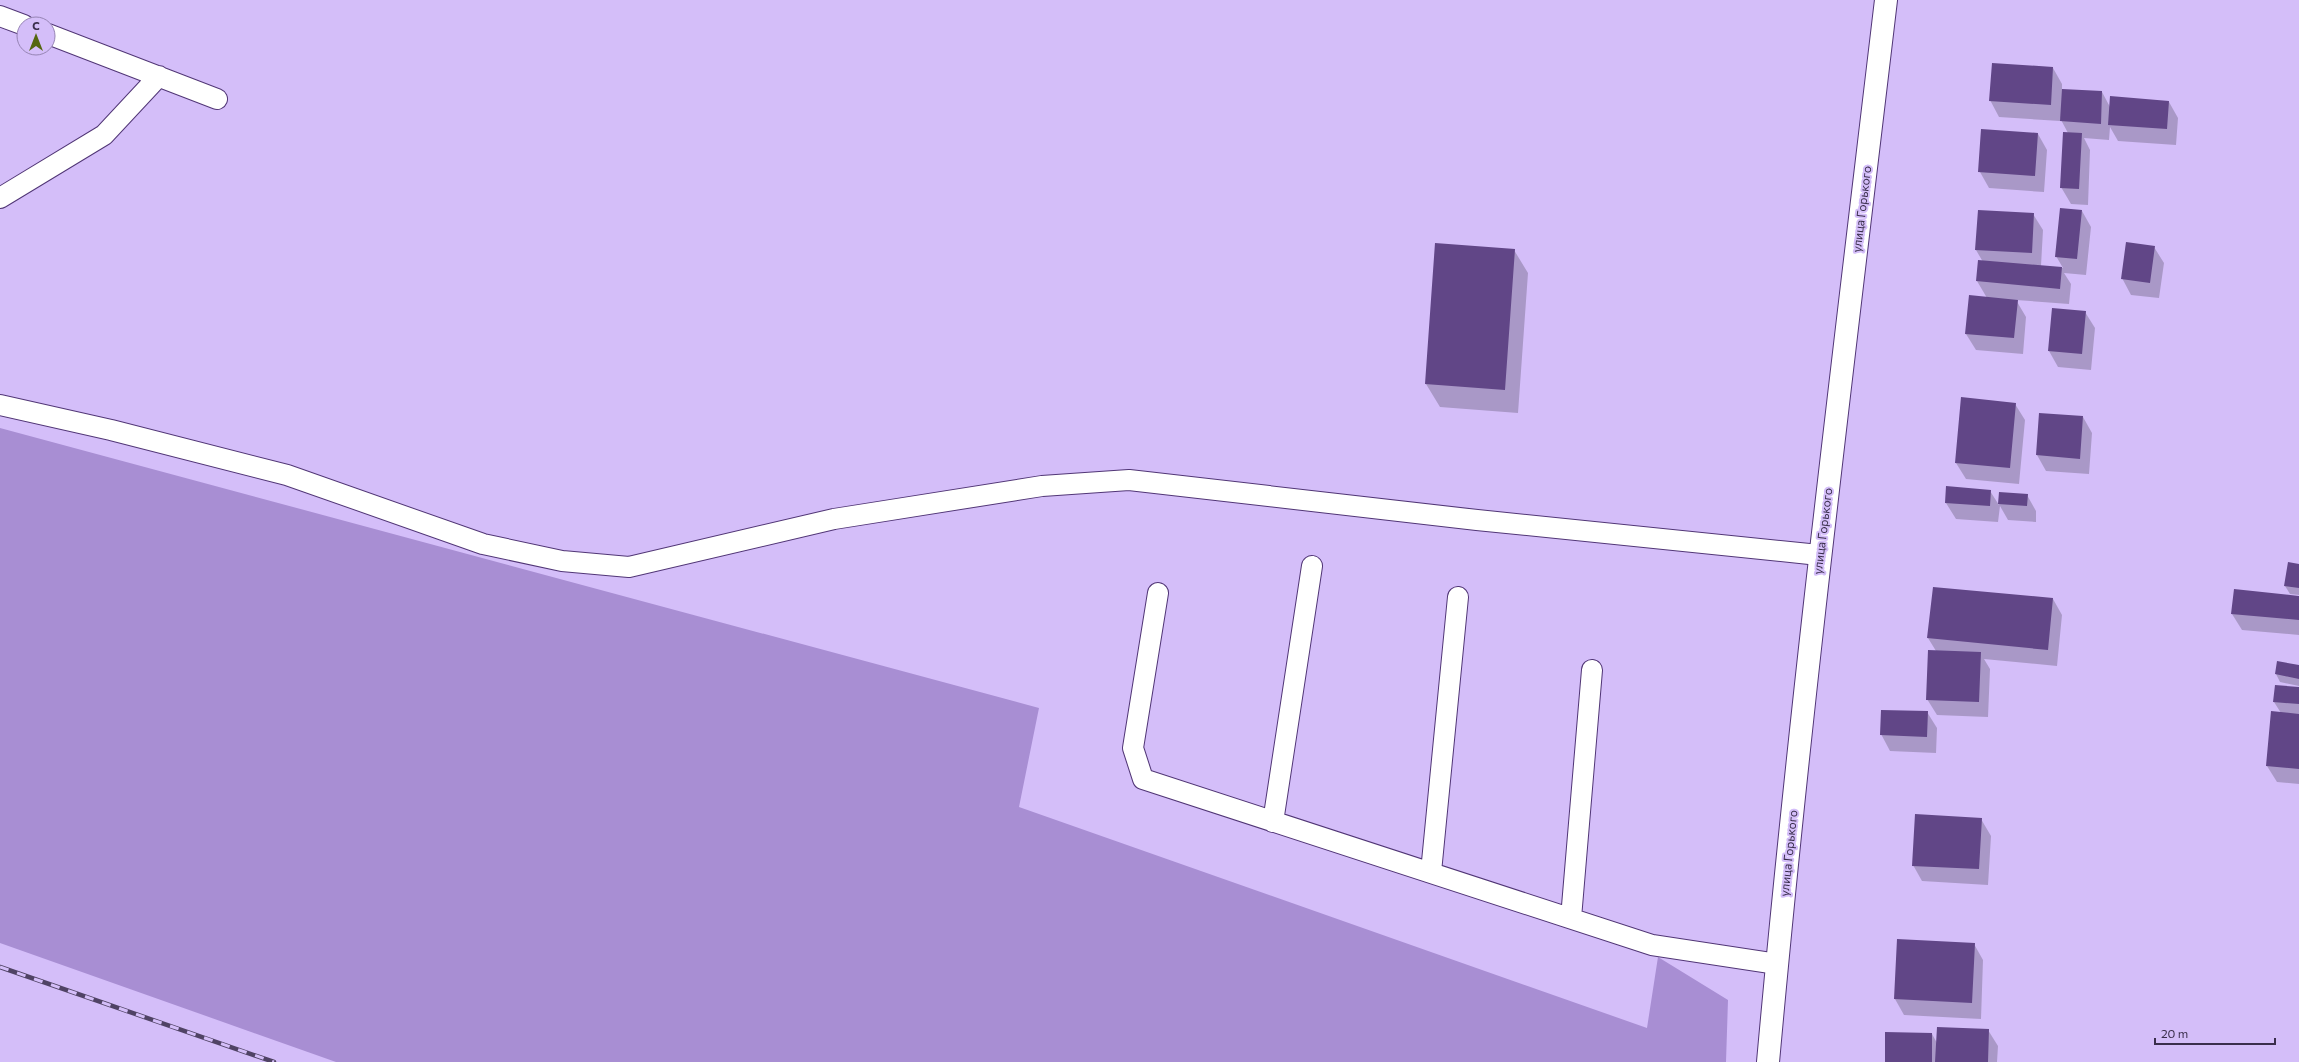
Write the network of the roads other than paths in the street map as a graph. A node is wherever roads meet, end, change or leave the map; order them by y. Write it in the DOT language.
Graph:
graph roads {
  1 [pos="1886,0"];
  2 [pos="0,16"];
  3 [pos="16,22"];
  4 [pos="56,37"];
  5 [pos="159,76"];
  6 [pos="217,99"];
  7 [pos="0,198"];
  8 [pos="0,405"];
  9 [pos="1819,556"];
  10 [pos="1312,566"];
  11 [pos="1158,593"];
  12 [pos="1458,597"];
  13 [pos="1592,670"];
  14 [pos="1273,822"];
  15 [pos="1430,872"];
  16 [pos="1571,918"];
  17 [pos="1777,964"];
  18 [pos="1768,1062"];
  1 -- 9 [label="street, улица Горького"];
  2 -- 3 [label="lane"];
  4 -- 5 [label="lane"];
  5 -- 6 [label="lane"];
  5 -- 7 [label="lane"];
  8 -- 9 [label="lane"];
  9 -- 17 [label="street, улица Горького"];
  10 -- 14 [label="lane"];
  11 -- 14 [label="lane"];
  12 -- 15 [label="lane"];
  13 -- 16 [label="lane"];
  14 -- 15 [label="lane"];
  15 -- 16 [label="lane"];
  16 -- 17 [label="lane"];
  17 -- 18 [label="street, улица Горького"];
}
